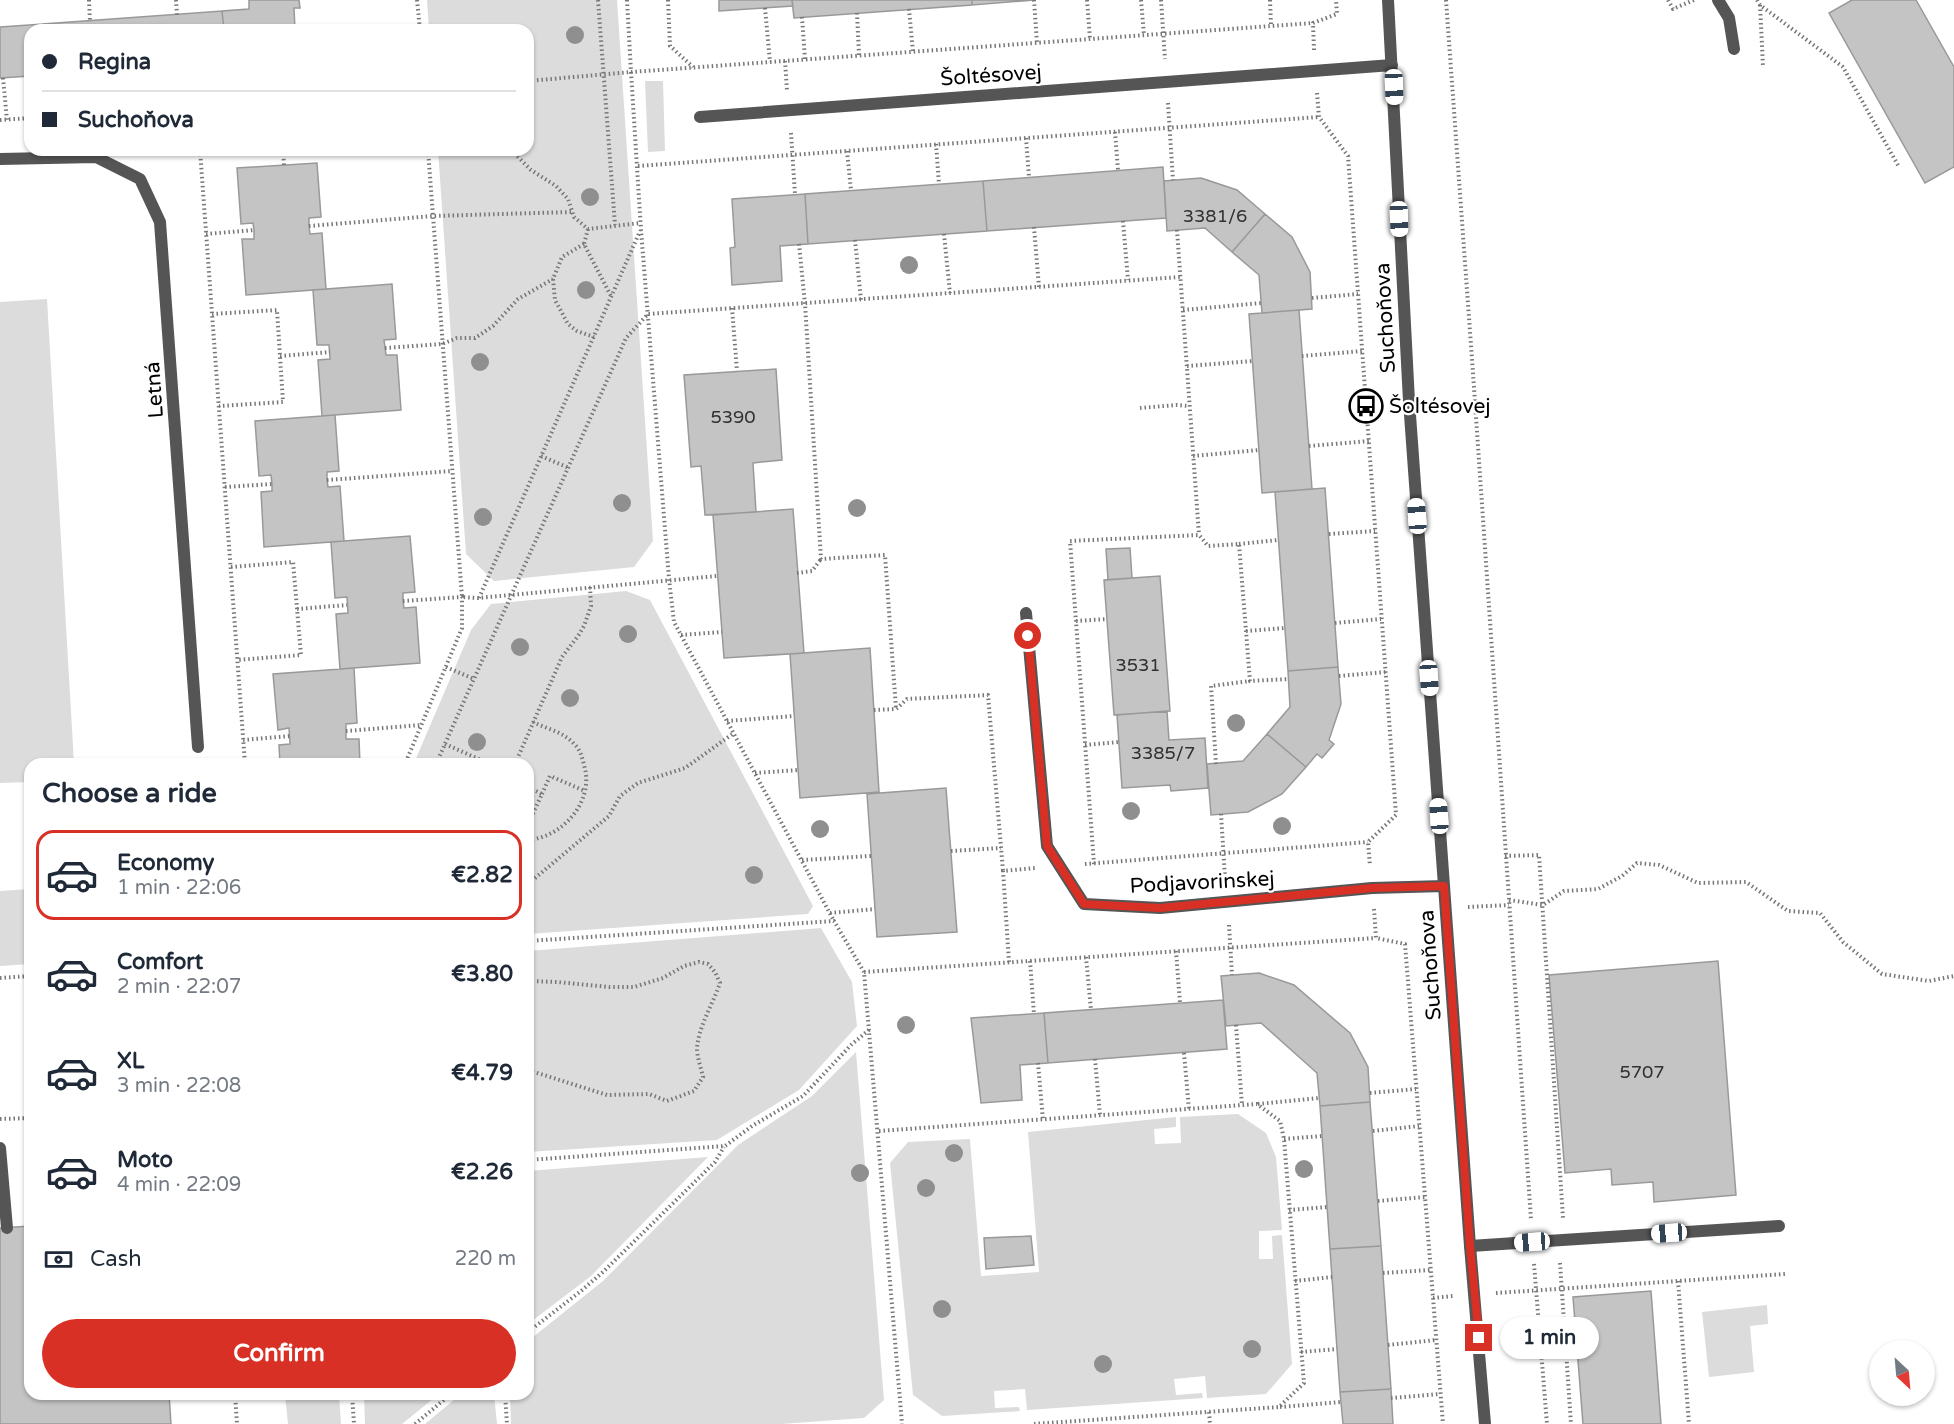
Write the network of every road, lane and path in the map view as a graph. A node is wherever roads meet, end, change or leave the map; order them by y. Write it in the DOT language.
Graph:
graph roads {
  1 [pos="88,0"];
  2 [pos="176,0"];
  3 [pos="417,0"];
  4 [pos="598,0"];
  5 [pos="627,0"];
  6 [pos="668,0"];
  7 [pos="1034,0"];
  8 [pos="1087,0"];
  9 [pos="1141,0"];
  10 [pos="1270,0"];
  11 [pos="1336,0"];
  12 [pos="1388,0"];
  13 [pos="1446,0"];
  14 [pos="1668,0"];
  15 [pos="1694,0"];
  16 [pos="1718,0"];
  17 [pos="1758,2"];
  18 [pos="765,8"];
  19 [pos="909,9"];
  20 [pos="857,14"];
  21 [pos="177,15"];
  22 [pos="802,17"];
  23 [pos="90,21"];
  24 [pos="1313,23"];
  25 [pos="419,24"];
  26 [pos="1271,25"];
  27 [pos="1144,35"];
  28 [pos="1090,39"];
  29 [pos="1037,43"];
  30 [pos="1734,49"];
  31 [pos="913,52"];
  32 [pos="859,55"];
  33 [pos="805,59"];
  34 [pos="770,62"];
  35 [pos="1392,65"];
  36 [pos="1763,66"];
  37 [pos="693,67"];
  38 [pos="1315,69"];
  39 [pos="632,72"];
  40 [pos="603,74"];
  41 [pos="3,78"];
  42 [pos="534,80"];
  43 [pos="700,117"];
  44 [pos="1318,117"];
  45 [pos="24,119"];
  46 [pos="0,120"];
  47 [pos="7,120"];
  48 [pos="1115,132"];
  49 [pos="1026,138"];
  50 [pos="936,144"];
  51 [pos="847,151"];
  52 [pos="200,156"];
  53 [pos="283,156"];
  54 [pos="428,156"];
  55 [pos="517,156"];
  56 [pos="0,159"];
  57 [pos="284,165"];
  58 [pos="638,166"];
  59 [pos="1899,167"];
  60 [pos="1118,170"];
  61 [pos="1029,177"];
  62 [pos="939,184"];
  63 [pos="850,190"];
  64 [pos="572,212"];
  65 [pos="433,216"];
  66 [pos="1123,221"];
  67 [pos="641,223"];
  68 [pos="615,225"];
  69 [pos="309,226"];
  70 [pos="1034,227"];
  71 [pos="588,229"];
  72 [pos="254,230"];
  73 [pos="641,230"];
  74 [pos="1177,230"];
  75 [pos="206,234"];
  76 [pos="944,234"];
  77 [pos="855,240"];
  78 [pos="584,244"];
  79 [pos="799,244"];
  80 [pos="1180,277"];
  81 [pos="553,279"];
  82 [pos="1128,280"];
  83 [pos="1039,287"];
  84 [pos="950,293"];
  85 [pos="1358,294"];
  86 [pos="611,297"];
  87 [pos="1312,298"];
  88 [pos="861,300"];
  89 [pos="1261,303"];
  90 [pos="805,304"];
  91 [pos="732,308"];
  92 [pos="1183,310"];
  93 [pos="212,314"];
  94 [pos="648,314"];
  95 [pos="594,337"];
  96 [pos="442,344"];
  97 [pos="385,348"];
  98 [pos="1362,351"];
  99 [pos="330,352"];
  100 [pos="280,356"];
  101 [pos="1302,356"];
  102 [pos="1253,361"];
  103 [pos="1187,366"];
  104 [pos="737,371"];
  105 [pos="219,406"];
  106 [pos="1189,406"];
  107 [pos="1140,408"];
  108 [pos="1369,441"];
  109 [pos="1309,446"];
  110 [pos="1259,450"];
  111 [pos="541,456"];
  112 [pos="1193,456"];
  113 [pos="569,468"];
  114 [pos="452,471"];
  115 [pos="327,480"];
  116 [pos="272,484"];
  117 [pos="225,487"];
  118 [pos="1375,531"];
  119 [pos="1329,534"];
  120 [pos="1199,535"];
  121 [pos="1278,540"];
  122 [pos="1239,544"];
  123 [pos="822,559"];
  124 [pos="231,567"];
  125 [pos="798,573"];
  126 [pos="717,576"];
  127 [pos="669,579"];
  128 [pos="590,587"];
  129 [pos="512,595"];
  130 [pos="462,597"];
  131 [pos="478,598"];
  132 [pos="403,601"];
  133 [pos="347,606"];
  134 [pos="297,609"];
  135 [pos="1026,613"];
  136 [pos="1107,619"];
  137 [pos="1382,619"];
  138 [pos="1076,621"];
  139 [pos="1335,623"];
  140 [pos="1285,627"];
  141 [pos="1246,631"];
  142 [pos="722,632"];
  143 [pos="681,635"];
  144 [pos="237,660"];
  145 [pos="446,667"];
  146 [pos="1386,672"];
  147 [pos="1339,676"];
  148 [pos="474,679"];
  149 [pos="1289,680"];
  150 [pos="1250,681"];
  151 [pos="896,709"];
  152 [pos="874,710"];
  153 [pos="794,716"];
  154 [pos="727,721"];
  155 [pos="533,722"];
  156 [pos="421,725"];
  157 [pos="346,731"];
  158 [pos="734,733"];
  159 [pos="290,736"];
  160 [pos="243,740"];
  161 [pos="1119,742"];
  162 [pos="445,744"];
  163 [pos="1085,745"];
  164 [pos="198,747"];
  165 [pos="244,758"];
  166 [pos="407,758"];
  167 [pos="439,758"];
  168 [pos="476,758"];
  169 [pos="518,758"];
  170 [pos="1216,764"];
  171 [pos="798,770"];
  172 [pos="755,773"];
  173 [pos="534,790"];
  174 [pos="585,791"];
  175 [pos="542,794"];
  176 [pos="534,811"];
  177 [pos="534,839"];
  178 [pos="1368,842"];
  179 [pos="1001,848"];
  180 [pos="951,851"];
  181 [pos="872,856"];
  182 [pos="1505,856"];
  183 [pos="802,860"];
  184 [pos="1094,864"];
  185 [pos="1060,866"];
  186 [pos="1003,871"];
  187 [pos="534,879"];
  188 [pos="1444,886"];
  189 [pos="1372,888"];
  190 [pos="1509,903"];
  191 [pos="1543,905"];
  192 [pos="1446,908"];
  193 [pos="875,909"];
  194 [pos="830,912"];
  195 [pos="834,921"];
  196 [pos="1376,938"];
  197 [pos="534,941"];
  198 [pos="1176,951"];
  199 [pos="1086,957"];
  200 [pos="1030,961"];
  201 [pos="1010,962"];
  202 [pos="864,972"];
  203 [pos="24,976"];
  204 [pos="1954,976"];
  205 [pos="0,978"];
  206 [pos="534,981"];
  207 [pos="1180,1003"];
  208 [pos="1091,1010"];
  209 [pos="1034,1014"];
  210 [pos="1236,1025"];
  211 [pos="870,1029"];
  212 [pos="1184,1053"];
  213 [pos="1095,1059"];
  214 [pos="1038,1063"];
  215 [pos="534,1072"];
  216 [pos="1416,1089"];
  217 [pos="1370,1093"];
  218 [pos="1319,1098"];
  219 [pos="1257,1104"];
  220 [pos="1242,1105"];
  221 [pos="1189,1109"];
  222 [pos="1100,1115"];
  223 [pos="24,1118"];
  224 [pos="0,1119"];
  225 [pos="1043,1120"];
  226 [pos="1419,1126"];
  227 [pos="879,1131"];
  228 [pos="1372,1131"];
  229 [pos="1322,1136"];
  230 [pos="1284,1139"];
  231 [pos="725,1146"];
  232 [pos="0,1148"];
  233 [pos="534,1160"];
  234 [pos="1425,1197"];
  235 [pos="1378,1201"];
  236 [pos="1327,1207"];
  237 [pos="1289,1210"];
  238 [pos="1779,1226"];
  239 [pos="7,1228"];
  240 [pos="1559,1240"];
  241 [pos="1532,1242"];
  242 [pos="1470,1246"];
  243 [pos="1430,1270"];
  244 [pos="1383,1273"];
  245 [pos="1785,1274"];
  246 [pos="1332,1277"];
  247 [pos="1295,1281"];
  248 [pos="1678,1281"];
  249 [pos="1562,1288"];
  250 [pos="1537,1290"];
  251 [pos="1475,1294"];
  252 [pos="1433,1298"];
  253 [pos="534,1327"];
  254 [pos="1436,1340"];
  255 [pos="1388,1345"];
  256 [pos="1337,1349"];
  257 [pos="1301,1352"];
  258 [pos="1440,1394"];
  259 [pos="1391,1398"];
  260 [pos="235,1400"];
  261 [pos="352,1400"];
  262 [pos="444,1400"];
  263 [pos="505,1400"];
  264 [pos="1341,1402"];
  265 [pos="1279,1407"];
  266 [pos="1209,1412"];
  267 [pos="1119,1418"];
  268 [pos="237,1424"];
  269 [pos="354,1424"];
  270 [pos="415,1424"];
  271 [pos="507,1424"];
  272 [pos="902,1424"];
  273 [pos="1033,1424"];
  274 [pos="1120,1424"];
  275 [pos="1210,1424"];
  276 [pos="1443,1424"];
  277 [pos="1485,1424"];
  278 [pos="1547,1424"];
  279 [pos="1571,1424"];
  280 [pos="1689,1424"];
  1 -- 23 [label="path"];
  2 -- 21 [label="path"];
  3 -- 25 [label="path"];
  4 -- 40 [label="path"];
  5 -- 39 [label="path"];
  6 -- 37 [label="path"];
  7 -- 29 [label="path"];
  8 -- 28 [label="path"];
  9 -- 27 [label="path"];
  10 -- 26 [label="path"];
  11 -- 24 [label="path"];
  12 -- 35 [label="street, Suchoňova"];
  13 -- 182 [label="path"];
  14 -- 15 [label="path"];
  16 -- 30 [label="street"];
  17 -- 36 [label="path"];
  17 -- 59 [label="path"];
  18 -- 34 [label="path"];
  19 -- 31 [label="path"];
  20 -- 32 [label="path"];
  22 -- 33 [label="path"];
  24 -- 26 [label="path"];
  24 -- 38 [label="path"];
  26 -- 27 [label="path"];
  27 -- 28 [label="path"];
  28 -- 29 [label="path"];
  29 -- 31 [label="path"];
  31 -- 32 [label="path"];
  32 -- 33 [label="path"];
  33 -- 34 [label="path"];
  34 -- 37 [label="path"];
  35 -- 38 [label="street, Šoltésovej"];
  35 -- 188 [label="street, Suchoňova"];
  37 -- 39 [label="path"];
  38 -- 43 [label="street, Šoltésovej"];
  38 -- 44 [label="path"];
  39 -- 40 [label="path"];
  39 -- 58 [label="path"];
  40 -- 42 [label="path"];
  40 -- 68 [label="path"];
  41 -- 47 [label="path"];
  44 -- 48 [label="path"];
  44 -- 85 [label="path"];
  45 -- 47 [label="path"];
  46 -- 47 [label="path"];
  48 -- 49 [label="path"];
  48 -- 60 [label="path"];
  49 -- 50 [label="path"];
  49 -- 61 [label="path"];
  50 -- 51 [label="path"];
  50 -- 62 [label="path"];
  51 -- 58 [label="path"];
  51 -- 63 [label="path"];
  52 -- 75 [label="path"];
  53 -- 57 [label="path"];
  54 -- 65 [label="path"];
  55 -- 64 [label="path"];
  56 -- 164 [label="street, Letná"];
  58 -- 67 [label="path"];
  64 -- 65 [label="path"];
  64 -- 71 [label="path"];
  65 -- 69 [label="path"];
  65 -- 96 [label="path"];
  66 -- 82 [label="path"];
  67 -- 68 [label="path"];
  67 -- 73 [label="path"];
  68 -- 71 [label="path"];
  70 -- 83 [label="path"];
  71 -- 78 [label="path"];
  72 -- 75 [label="path"];
  73 -- 86 [label="path"];
  73 -- 94 [label="path"];
  74 -- 80 [label="path"];
  75 -- 93 [label="path"];
  76 -- 84 [label="path"];
  77 -- 88 [label="path"];
  78 -- 81 [label="path"];
  78 -- 86 [label="path"];
  79 -- 90 [label="path"];
  80 -- 82 [label="path"];
  80 -- 92 [label="path"];
  81 -- 95 [label="path"];
  81 -- 96 [label="path"];
  82 -- 83 [label="path"];
  83 -- 84 [label="path"];
  84 -- 88 [label="path"];
  85 -- 87 [label="path"];
  85 -- 98 [label="path"];
  86 -- 95 [label="path"];
  88 -- 90 [label="path"];
  89 -- 92 [label="path"];
  90 -- 91 [label="path"];
  90 -- 123 [label="path"];
  91 -- 94 [label="path"];
  91 -- 104 [label="path"];
  92 -- 103 [label="path"];
  93 -- 100 [label="path"];
  93 -- 105 [label="path"];
  94 -- 113 [label="path"];
  94 -- 127 [label="path"];
  95 -- 111 [label="path"];
  96 -- 97 [label="path"];
  96 -- 114 [label="path"];
  98 -- 101 [label="path"];
  98 -- 108 [label="path"];
  99 -- 100 [label="path"];
  100 -- 105 [label="path"];
  102 -- 103 [label="path"];
  103 -- 106 [label="path"];
  105 -- 117 [label="path"];
  106 -- 107 [label="path"];
  106 -- 112 [label="path"];
  108 -- 109 [label="path"];
  108 -- 118 [label="path"];
  110 -- 112 [label="path"];
  111 -- 113 [label="path"];
  111 -- 131 [label="path"];
  112 -- 120 [label="path"];
  113 -- 129 [label="path"];
  114 -- 115 [label="path"];
  114 -- 130 [label="path"];
  116 -- 117 [label="path"];
  117 -- 124 [label="path"];
  118 -- 119 [label="path"];
  118 -- 137 [label="path"];
  120 -- 122 [label="path"];
  120 -- 138 [label="path"];
  121 -- 122 [label="path"];
  122 -- 141 [label="path"];
  123 -- 125 [label="path"];
  123 -- 151 [label="path"];
  124 -- 134 [label="path"];
  124 -- 144 [label="path"];
  126 -- 127 [label="path"];
  127 -- 128 [label="path"];
  127 -- 143 [label="path"];
  128 -- 129 [label="path"];
  128 -- 155 [label="path"];
  129 -- 131 [label="path"];
  129 -- 148 [label="path"];
  130 -- 131 [label="path"];
  130 -- 132 [label="path"];
  130 -- 145 [label="path"];
  133 -- 134 [label="path"];
  134 -- 144 [label="path"];
  135 -- 185 [label="street, Podjavorinskej"];
  136 -- 138 [label="path"];
  137 -- 139 [label="path"];
  137 -- 146 [label="path"];
  138 -- 163 [label="path"];
  140 -- 141 [label="path"];
  141 -- 150 [label="path"];
  142 -- 143 [label="path"];
  143 -- 154 [label="path"];
  144 -- 160 [label="path"];
  145 -- 148 [label="path"];
  145 -- 156 [label="path"];
  146 -- 147 [label="path"];
  146 -- 178 [label="path"];
  148 -- 162 [label="path"];
  149 -- 150 [label="path"];
  150 -- 170 [label="path"];
  151 -- 152 [label="path"];
  151 -- 179 [label="path"];
  153 -- 154 [label="path"];
  154 -- 158 [label="path"];
  155 -- 169 [label="path"];
  155 -- 174 [label="path"];
  156 -- 157 [label="path"];
  156 -- 166 [label="path"];
  158 -- 172 [label="path"];
  158 -- 187 [label="path"];
  159 -- 160 [label="path"];
  160 -- 165 [label="path"];
  161 -- 163 [label="path"];
  162 -- 167 [label="path"];
  162 -- 168 [label="path"];
  163 -- 184 [label="path"];
  171 -- 172 [label="path"];
  172 -- 183 [label="path"];
  173 -- 175 [label="path"];
  174 -- 175 [label="path"];
  174 -- 177 [label="path"];
  175 -- 176 [label="path"];
  178 -- 184 [label="path"];
  178 -- 189 [label="path"];
  179 -- 180 [label="path"];
  179 -- 186 [label="path"];
  181 -- 183 [label="path"];
  182 -- 190 [label="path"];
  182 -- 191 [label="path"];
  183 -- 194 [label="path"];
  184 -- 185 [label="path"];
  185 -- 186 [label="path"];
  185 -- 189 [label="street, Podjavorinskej"];
  186 -- 201 [label="path"];
  188 -- 189 [label="street, Podjavorinskej"];
  188 -- 192 [label="street, Suchoňova"];
  189 -- 196 [label="path"];
  190 -- 191 [label="path"];
  190 -- 192 [label="path"];
  190 -- 241 [label="path"];
  191 -- 204 [label="path"];
  191 -- 240 [label="path"];
  192 -- 242 [label="street, Suchoňova"];
  193 -- 194 [label="path"];
  194 -- 195 [label="path"];
  195 -- 197 [label="path"];
  195 -- 202 [label="path"];
  196 -- 198 [label="path"];
  196 -- 216 [label="path"];
  198 -- 199 [label="path"];
  198 -- 207 [label="path"];
  199 -- 200 [label="path"];
  199 -- 208 [label="path"];
  200 -- 201 [label="path"];
  200 -- 209 [label="path"];
  201 -- 202 [label="path"];
  202 -- 211 [label="path"];
  203 -- 205 [label="path"];
  206 -- 215 [label="path"];
  210 -- 220 [label="path"];
  211 -- 227 [label="path"];
  211 -- 231 [label="path"];
  212 -- 221 [label="path"];
  213 -- 222 [label="path"];
  214 -- 225 [label="path"];
  216 -- 217 [label="path"];
  216 -- 226 [label="path"];
  218 -- 219 [label="path"];
  219 -- 220 [label="path"];
  219 -- 230 [label="path"];
  220 -- 221 [label="path"];
  221 -- 222 [label="path"];
  222 -- 225 [label="path"];
  223 -- 224 [label="path"];
  225 -- 227 [label="path"];
  226 -- 228 [label="path"];
  226 -- 234 [label="path"];
  227 -- 272 [label="path"];
  229 -- 230 [label="path"];
  230 -- 237 [label="path"];
  231 -- 233 [label="path"];
  231 -- 253 [label="path"];
  232 -- 239 [label="street"];
  234 -- 235 [label="path"];
  234 -- 243 [label="path"];
  236 -- 237 [label="path"];
  237 -- 247 [label="path"];
  238 -- 240 [label="street"];
  240 -- 241 [label="street"];
  240 -- 249 [label="path"];
  241 -- 242 [label="street"];
  241 -- 250 [label="path"];
  242 -- 251 [label="street, Suchoňova"];
  243 -- 244 [label="path"];
  243 -- 252 [label="path"];
  245 -- 248 [label="path"];
  246 -- 247 [label="path"];
  247 -- 257 [label="path"];
  248 -- 249 [label="path"];
  248 -- 280 [label="path"];
  249 -- 250 [label="path"];
  249 -- 279 [label="path"];
  250 -- 251 [label="path"];
  250 -- 278 [label="path"];
  251 -- 252 [label="path"];
  251 -- 277 [label="street, Suchoňova"];
  252 -- 254 [label="path"];
  254 -- 255 [label="path"];
  254 -- 258 [label="path"];
  256 -- 257 [label="path"];
  257 -- 265 [label="path"];
  258 -- 259 [label="path"];
  258 -- 276 [label="path"];
  260 -- 268 [label="path"];
  261 -- 269 [label="path"];
  262 -- 270 [label="path"];
  263 -- 271 [label="path"];
  264 -- 265 [label="path"];
  265 -- 266 [label="path"];
  266 -- 267 [label="path"];
  266 -- 275 [label="path"];
  267 -- 273 [label="path"];
  267 -- 274 [label="path"];
}
